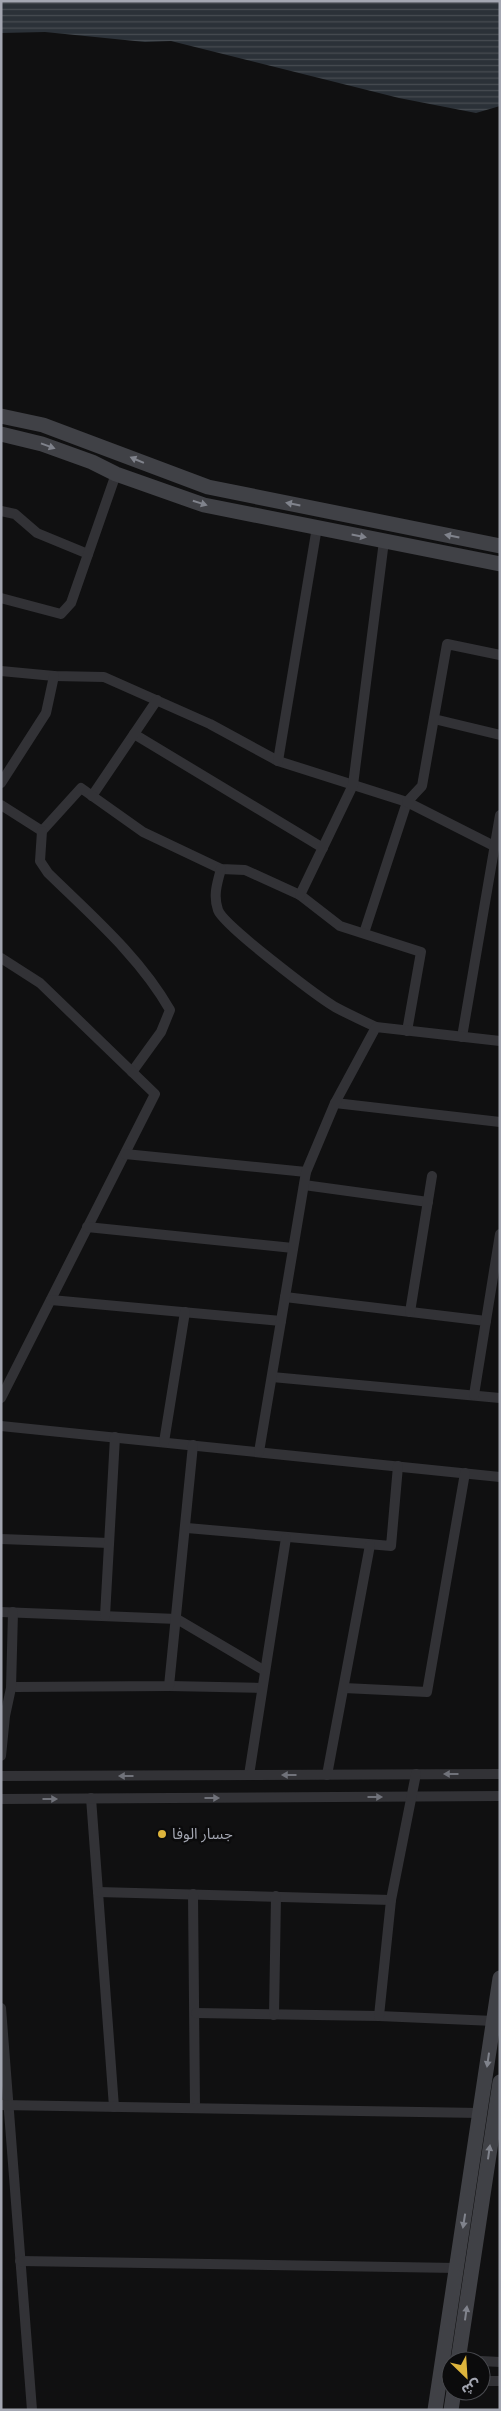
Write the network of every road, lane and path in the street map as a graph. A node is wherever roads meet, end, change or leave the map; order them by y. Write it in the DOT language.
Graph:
graph roads {
  1 [pos="1,416"];
  2 [pos="1,434"];
  3 [pos="116,474"];
  4 [pos="1,511"];
  5 [pos="317,527"];
  6 [pos="384,541"];
  7 [pos="500,546"];
  8 [pos="88,554"];
  9 [pos="500,564"];
  10 [pos="1,598"];
  11 [pos="500,655"];
  12 [pos="1,671"];
  13 [pos="54,676"];
  14 [pos="157,700"];
  15 [pos="434,719"];
  16 [pos="134,734"];
  17 [pos="500,735"];
  18 [pos="278,761"];
  19 [pos="1,783"];
  20 [pos="353,785"];
  21 [pos="92,796"];
  22 [pos="407,802"];
  23 [pos="1,805"];
  24 [pos="500,815"];
  25 [pos="42,831"];
  26 [pos="494,846"];
  27 [pos="323,848"];
  28 [pos="221,869"];
  29 [pos="300,895"];
  30 [pos="364,934"];
  31 [pos="1,958"];
  32 [pos="376,1027"];
  33 [pos="408,1031"];
  34 [pos="462,1037"];
  35 [pos="500,1041"];
  36 [pos="132,1072"];
  37 [pos="336,1103"];
  38 [pos="500,1122"];
  39 [pos="125,1154"];
  40 [pos="306,1172"];
  41 [pos="432,1176"];
  42 [pos="304,1185"];
  43 [pos="428,1202"];
  44 [pos="88,1227"];
  45 [pos="500,1234"];
  46 [pos="293,1248"];
  47 [pos="285,1297"];
  48 [pos="50,1300"];
  49 [pos="185,1312"];
  50 [pos="410,1312"];
  51 [pos="281,1321"];
  52 [pos="486,1321"];
  53 [pos="272,1377"];
  54 [pos="474,1395"];
  55 [pos="1,1398"];
  56 [pos="500,1398"];
  57 [pos="1,1426"];
  58 [pos="115,1437"];
  59 [pos="164,1442"];
  60 [pos="193,1445"];
  61 [pos="259,1452"];
  62 [pos="398,1466"];
  63 [pos="465,1473"];
  64 [pos="500,1477"];
  65 [pos="187,1528"];
  66 [pos="1,1538"];
  67 [pos="286,1538"];
  68 [pos="109,1543"];
  69 [pos="370,1544"];
  70 [pos="1,1612"];
  71 [pos="13,1612"];
  72 [pos="105,1616"];
  73 [pos="177,1619"];
  74 [pos="265,1671"];
  75 [pos="169,1686"];
  76 [pos="16,1687"];
  77 [pos="262,1688"];
  78 [pos="344,1688"];
  79 [pos="1,1756"];
  80 [pos="416,1774"];
  81 [pos="500,1774"];
  82 [pos="249,1775"];
  83 [pos="327,1775"];
  84 [pos="1,1776"];
  85 [pos="413,1796"];
  86 [pos="500,1796"];
  87 [pos="91,1798"];
  88 [pos="1,1799"];
  89 [pos="98,1892"];
  90 [pos="193,1894"];
  91 [pos="276,1896"];
  92 [pos="391,1900"];
  93 [pos="500,1978"];
  94 [pos="1,2008"];
  95 [pos="196,2013"];
  96 [pos="274,2014"];
  97 [pos="379,2016"];
  98 [pos="494,2021"];
  99 [pos="500,2082"];
  100 [pos="4,2105"];
  101 [pos="114,2107"];
  102 [pos="195,2108"];
  103 [pos="480,2113"];
  104 [pos="20,2261"];
  105 [pos="457,2268"];
  106 [pos="444,2351"];
  107 [pos="460,2351"];
  108 [pos="441,2394"];
  109 [pos="32,2410"];
  110 [pos="435,2410"];
  7 -- 1 [label="main road, one-way"];
  2 -- 3 [label="main road, one-way"];
  3 -- 5 [label="main road, one-way"];
  3 -- 8 [label="street"];
  4 -- 8 [label="street"];
  5 -- 6 [label="main road, one-way"];
  5 -- 18 [label="street"];
  6 -- 9 [label="main road"];
  6 -- 20 [label="street"];
  8 -- 10 [label="street"];
  11 -- 15 [label="street"];
  12 -- 13 [label="street"];
  13 -- 14 [label="street"];
  13 -- 19 [label="street"];
  14 -- 16 [label="street"];
  14 -- 18 [label="street"];
  15 -- 17 [label="street"];
  15 -- 22 [label="street"];
  16 -- 21 [label="street"];
  16 -- 27 [label="street"];
  18 -- 20 [label="street"];
  20 -- 22 [label="street"];
  20 -- 27 [label="street"];
  21 -- 25 [label="street"];
  21 -- 28 [label="street"];
  22 -- 26 [label="street"];
  22 -- 30 [label="street"];
  23 -- 25 [label="street"];
  24 -- 26 [label="street"];
  25 -- 36 [label="street"];
  26 -- 34 [label="street"];
  27 -- 29 [label="street"];
  28 -- 29 [label="street"];
  28 -- 32 [label="street"];
  29 -- 30 [label="street"];
  30 -- 33 [label="street"];
  31 -- 36 [label="street"];
  32 -- 33 [label="street"];
  32 -- 37 [label="street"];
  33 -- 34 [label="street"];
  34 -- 35 [label="street"];
  36 -- 39 [label="street"];
  37 -- 38 [label="street"];
  37 -- 40 [label="street"];
  39 -- 40 [label="street"];
  39 -- 44 [label="street"];
  40 -- 42 [label="street"];
  41 -- 43 [label="street"];
  42 -- 43 [label="street"];
  42 -- 46 [label="street"];
  43 -- 50 [label="street"];
  44 -- 46 [label="street"];
  44 -- 48 [label="street"];
  45 -- 52 [label="street"];
  46 -- 47 [label="street"];
  47 -- 50 [label="street"];
  47 -- 51 [label="street"];
  48 -- 49 [label="street"];
  48 -- 55 [label="street"];
  49 -- 51 [label="street"];
  49 -- 59 [label="street"];
  50 -- 52 [label="street"];
  51 -- 53 [label="street"];
  52 -- 54 [label="street"];
  53 -- 54 [label="street"];
  53 -- 61 [label="street"];
  54 -- 56 [label="street"];
  57 -- 58 [label="street"];
  58 -- 59 [label="street"];
  58 -- 68 [label="street"];
  59 -- 60 [label="street"];
  60 -- 61 [label="street"];
  60 -- 65 [label="street"];
  61 -- 62 [label="street"];
  62 -- 63 [label="street"];
  62 -- 69 [label="street"];
  63 -- 64 [label="street"];
  63 -- 78 [label="street"];
  65 -- 67 [label="street"];
  65 -- 73 [label="street"];
  66 -- 68 [label="street"];
  67 -- 69 [label="street"];
  67 -- 74 [label="street"];
  68 -- 72 [label="street"];
  69 -- 78 [label="street"];
  70 -- 71 [label="street"];
  71 -- 72 [label="street"];
  71 -- 79 [label="street"];
  72 -- 73 [label="street"];
  73 -- 74 [label="street"];
  73 -- 75 [label="street"];
  74 -- 77 [label="street"];
  75 -- 76 [label="street"];
  75 -- 77 [label="street"];
  77 -- 82 [label="street"];
  78 -- 83 [label="street"];
  81 -- 80 [label="street, one-way"];
  80 -- 83 [label="street"];
  80 -- 85 [label="street"];
  83 -- 82 [label="street, one-way"];
  82 -- 84 [label="street, one-way"];
  85 -- 86 [label="street"];
  87 -- 85 [label="street, one-way"];
  85 -- 92 [label="street"];
  88 -- 87 [label="street, one-way"];
  87 -- 89 [label="street"];
  89 -- 90 [label="street"];
  89 -- 101 [label="street"];
  90 -- 91 [label="street"];
  90 -- 95 [label="street"];
  91 -- 92 [label="street"];
  91 -- 96 [label="street"];
  92 -- 97 [label="street"];
  93 -- 98 [label="main road"];
  94 -- 100 [label="street"];
  95 -- 96 [label="street"];
  95 -- 102 [label="street"];
  96 -- 97 [label="street"];
  97 -- 98 [label="street"];
  98 -- 103 [label="main road, one-way"];
  107 -- 99 [label="main road, one-way"];
  100 -- 101 [label="street"];
  100 -- 104 [label="street"];
  101 -- 102 [label="street"];
  102 -- 103 [label="street"];
  103 -- 105 [label="main road, one-way"];
  104 -- 105 [label="street"];
  104 -- 109 [label="street"];
  105 -- 106 [label="main road"];
  108 -- 110 [label="main road"];
}
